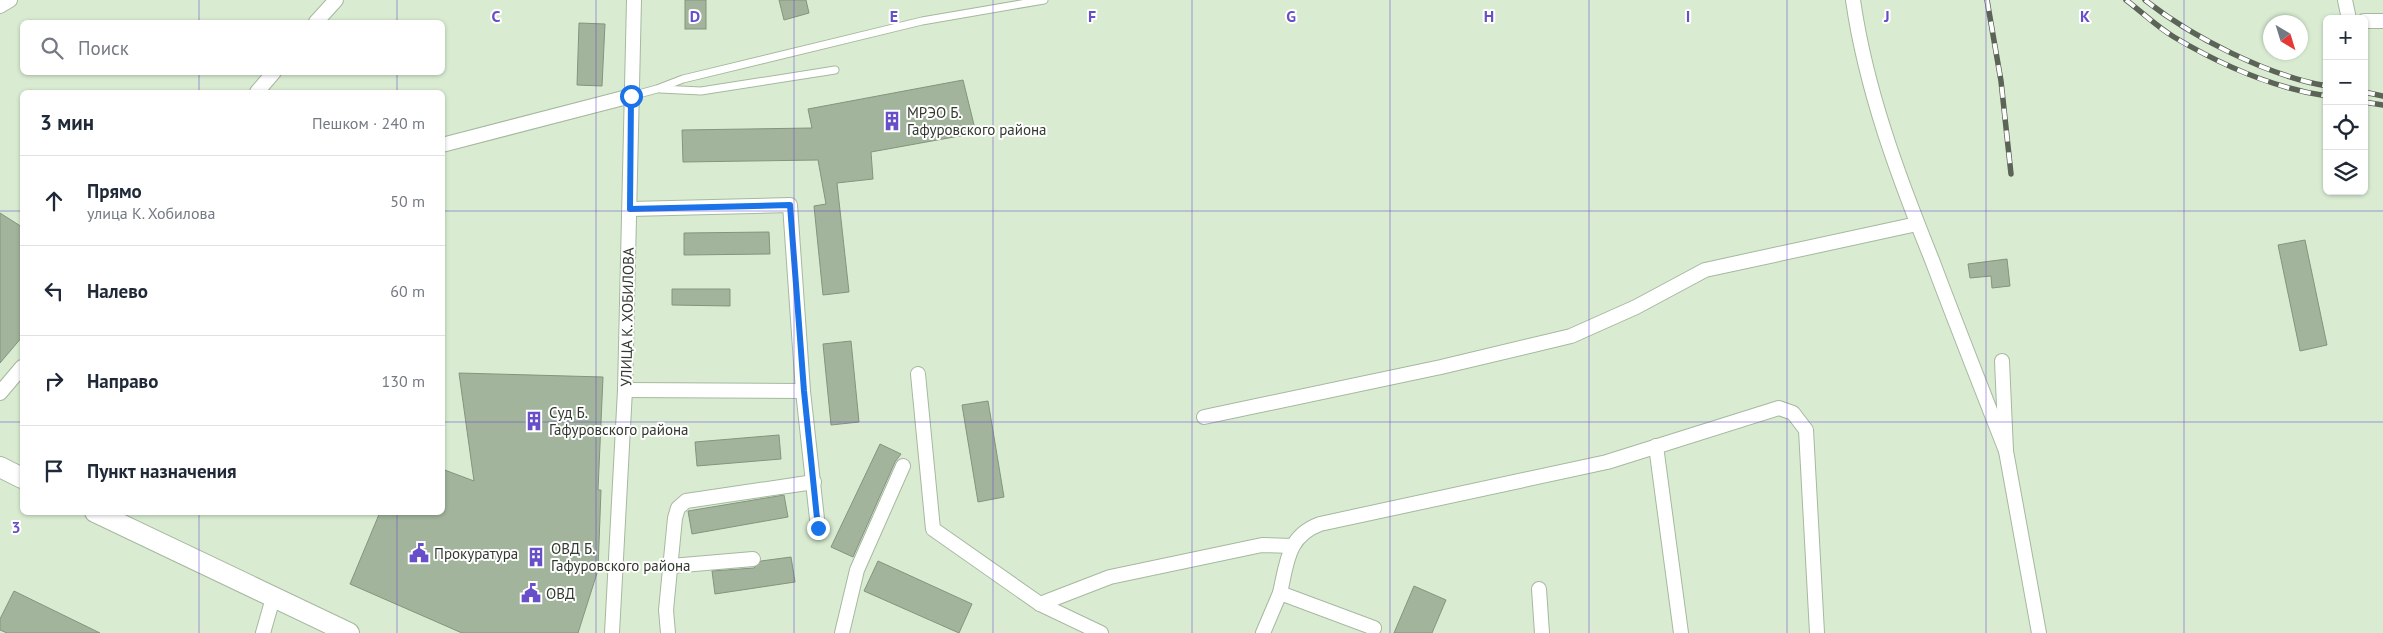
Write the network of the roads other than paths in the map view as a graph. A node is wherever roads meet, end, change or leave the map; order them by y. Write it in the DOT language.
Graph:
graph roads {
  1 [pos="10,0"];
  2 [pos="336,0"];
  3 [pos="634,0"];
  4 [pos="1044,0"];
  5 [pos="1853,0"];
  6 [pos="2345,0"];
  7 [pos="0,6"];
  8 [pos="2348,15"];
  9 [pos="318,20"];
  10 [pos="2368,21"];
  11 [pos="2383,21"];
  12 [pos="835,70"];
  13 [pos="271,75"];
  14 [pos="657,89"];
  15 [pos="259,90"];
  16 [pos="631,96"];
  17 [pos="445,144"];
  18 [pos="630,209"];
  19 [pos="1917,224"];
  20 [pos="2002,361"];
  21 [pos="20,368"];
  22 [pos="918,374"];
  23 [pos="626,390"];
  24 [pos="804,391"];
  25 [pos="0,393"];
  26 [pos="1204,417"];
  27 [pos="1656,446"];
  28 [pos="2006,451"];
  29 [pos="903,466"];
  30 [pos="0,467"];
  31 [pos="20,477"];
  32 [pos="814,482"];
  33 [pos="101,515"];
  34 [pos="818,528"];
  35 [pos="1292,546"];
  36 [pos="754,559"];
  37 [pos="671,566"];
  38 [pos="1539,589"];
  39 [pos="1280,593"];
  40 [pos="273,598"];
  41 [pos="1040,604"];
  42 [pos="1374,628"];
  43 [pos="263,633"];
  44 [pos="349,633"];
  45 [pos="612,633"];
  46 [pos="668,633"];
  47 [pos="842,633"];
  48 [pos="1101,633"];
  49 [pos="1263,633"];
  50 [pos="1542,633"];
  51 [pos="1681,633"];
  52 [pos="1817,633"];
  53 [pos="2040,633"];
  1 -- 7 [label="street"];
  2 -- 9 [label="street"];
  3 -- 16 [label="street, УЛИЦА К. ХОБИЛОВА"];
  4 -- 14 [label="lane"];
  5 -- 19 [label="street"];
  6 -- 8 [label="street"];
  10 -- 11 [label="street"];
  12 -- 14 [label="lane"];
  13 -- 15 [label="street"];
  14 -- 16 [label="lane"];
  16 -- 17 [label="street"];
  16 -- 18 [label="street, УЛИЦА К. ХОБИЛОВА"];
  18 -- 23 [label="street, УЛИЦА К. ХОБИЛОВА"];
  18 -- 24 [label="street"];
  19 -- 26 [label="street"];
  19 -- 28 [label="street"];
  20 -- 28 [label="street"];
  21 -- 25 [label="street"];
  22 -- 41 [label="street"];
  23 -- 24 [label="street"];
  23 -- 45 [label="street, УЛИЦА К. ХОБИЛОВА"];
  24 -- 32 [label="street"];
  27 -- 35 [label="street"];
  27 -- 51 [label="street"];
  27 -- 52 [label="street"];
  28 -- 53 [label="street"];
  29 -- 47 [label="street"];
  30 -- 31 [label="street"];
  32 -- 34 [label="street"];
  32 -- 37 [label="street"];
  33 -- 40 [label="street"];
  35 -- 39 [label="street"];
  35 -- 41 [label="street"];
  36 -- 37 [label="street"];
  37 -- 46 [label="street"];
  38 -- 50 [label="street"];
  39 -- 42 [label="street"];
  39 -- 49 [label="street"];
  40 -- 43 [label="street"];
  40 -- 44 [label="street"];
  41 -- 48 [label="street"];
}
